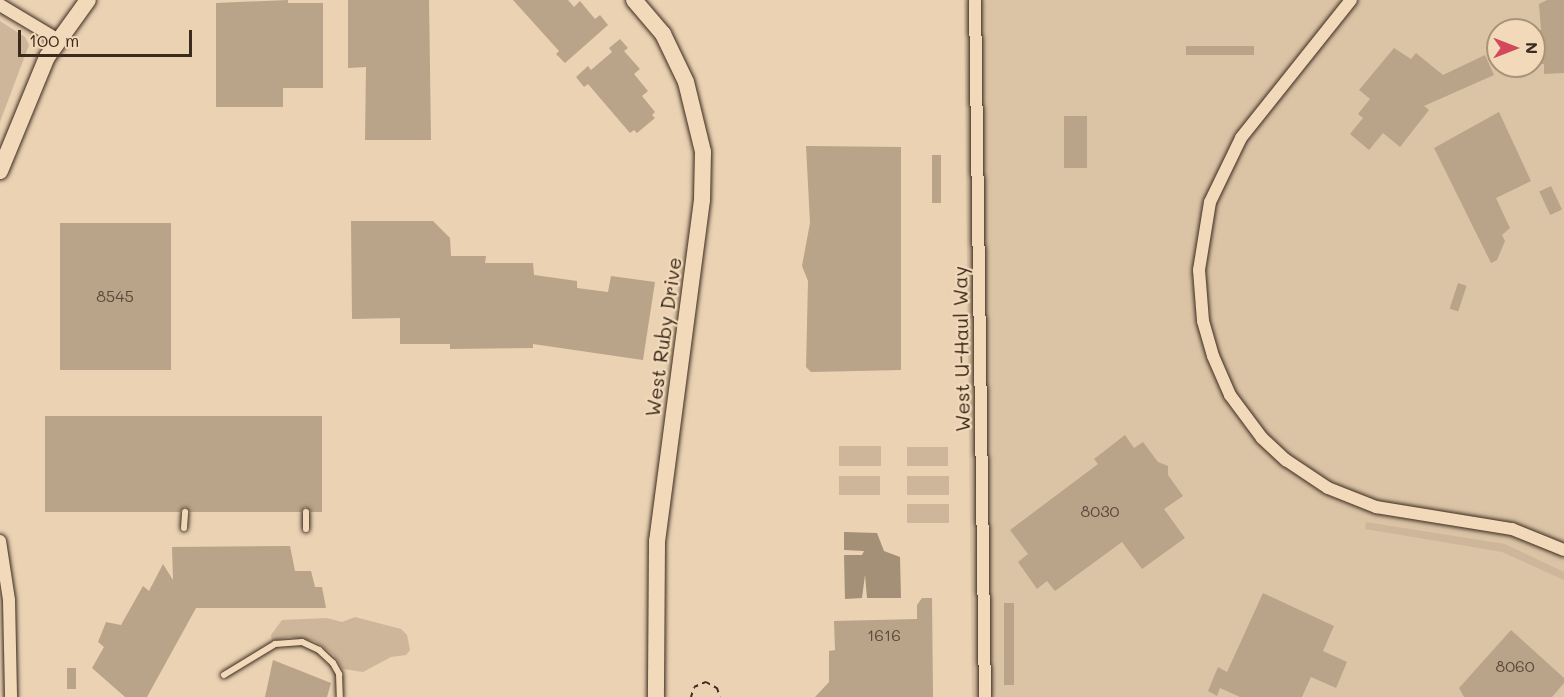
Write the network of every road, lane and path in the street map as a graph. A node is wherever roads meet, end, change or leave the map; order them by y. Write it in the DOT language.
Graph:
graph roads {
  1 [pos="87,0"];
  2 [pos="634,0"];
  3 [pos="975,0"];
  4 [pos="1351,0"];
  5 [pos="0,4"];
  6 [pos="57,39"];
  7 [pos="0,171"];
  8 [pos="184,512"];
  9 [pos="306,512"];
  10 [pos="184,528"];
  11 [pos="306,529"];
  12 [pos="0,541"];
  13 [pos="1564,550"];
  14 [pos="224,675"];
  15 [pos="10,697"];
  16 [pos="340,697"];
  17 [pos="656,697"];
  18 [pos="691,697"];
  19 [pos="720,697"];
  20 [pos="985,697"];
  1 -- 6 [label="street"];
  2 -- 17 [label="street, West Ruby Drive"];
  3 -- 20 [label="street, West U-Haul Way"];
  4 -- 13 [label="street"];
  5 -- 6 [label="street"];
  6 -- 7 [label="street"];
  8 -- 10 [label="lane"];
  9 -- 11 [label="lane"];
  12 -- 15 [label="street"];
  14 -- 16 [label="lane"];
  18 -- 19 [label="path"];
}
